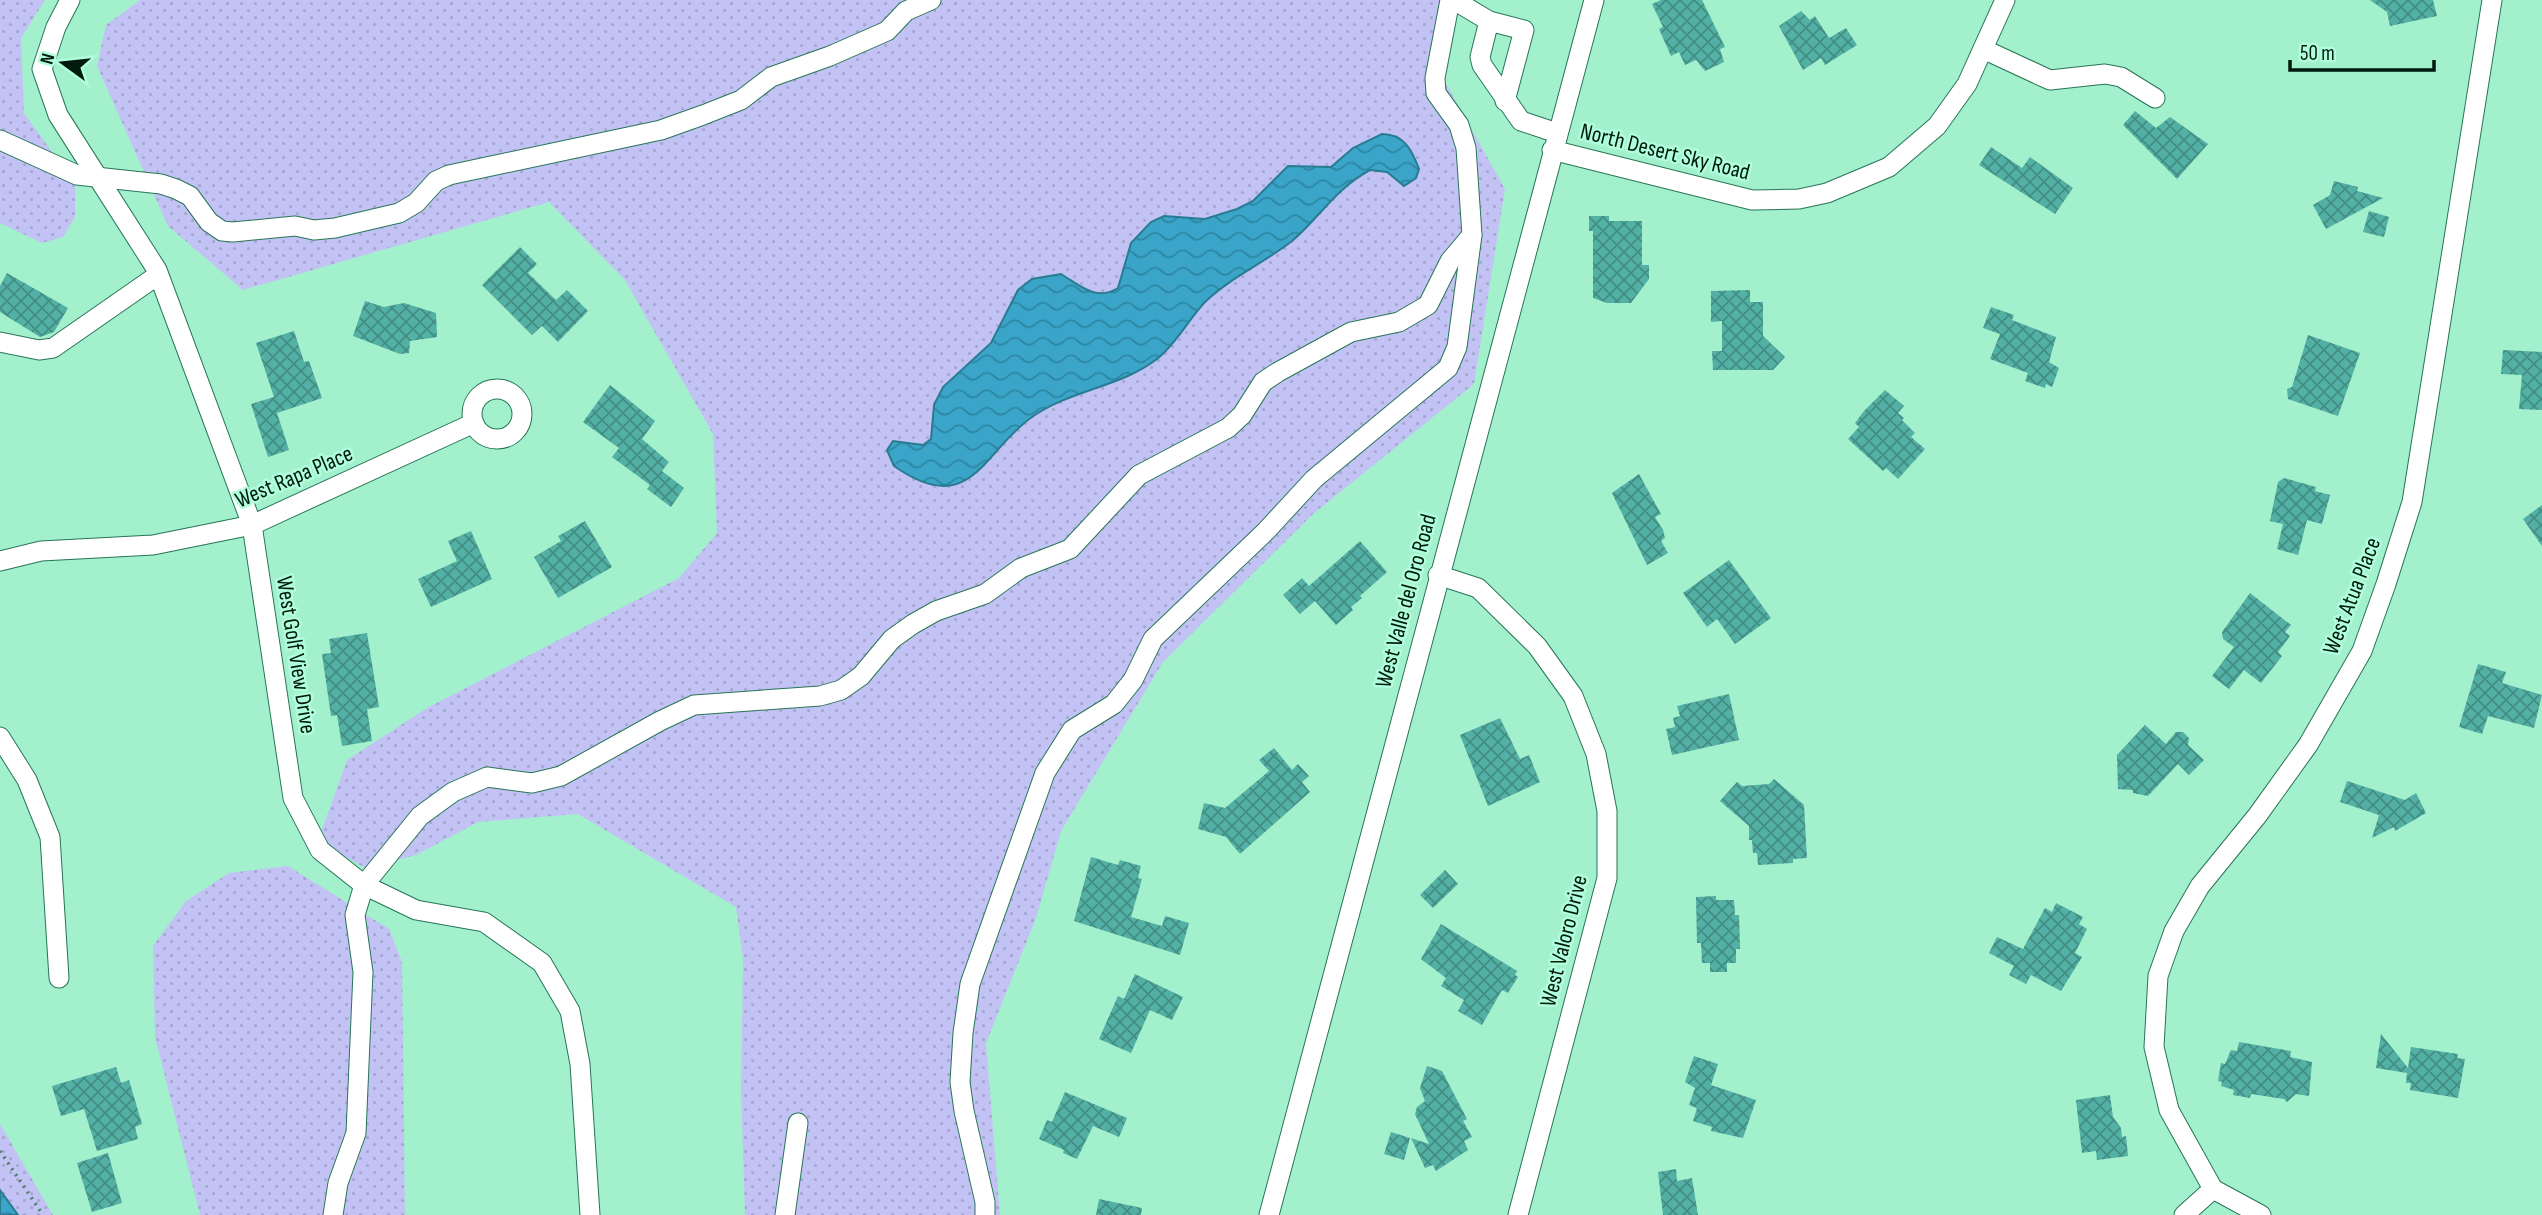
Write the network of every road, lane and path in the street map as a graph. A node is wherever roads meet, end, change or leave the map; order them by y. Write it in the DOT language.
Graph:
graph roads {
  1 [pos="70,0"];
  2 [pos="931,0"];
  3 [pos="1452,0"];
  4 [pos="1594,0"];
  5 [pos="2005,0"];
  6 [pos="2492,0"];
  7 [pos="1489,21"];
  8 [pos="1983,49"];
  9 [pos="2155,98"];
  10 [pos="1506,101"];
  11 [pos="0,140"];
  12 [pos="1554,141"];
  13 [pos="97,177"];
  14 [pos="1472,235"];
  15 [pos="158,275"];
  16 [pos="0,342"];
  17 [pos="474,423"];
  18 [pos="251,525"];
  19 [pos="0,561"];
  20 [pos="1438,575"];
  21 [pos="0,737"];
  22 [pos="364,885"];
  23 [pos="59,978"];
  24 [pos="798,1123"];
  25 [pos="0,1151"];
  26 [pos="2213,1189"];
  27 [pos="43,1215"];
  28 [pos="333,1215"];
  29 [pos="590,1215"];
  30 [pos="785,1215"];
  31 [pos="985,1215"];
  32 [pos="1269,1215"];
  33 [pos="1518,1215"];
  34 [pos="2184,1215"];
  35 [pos="2260,1215"];
  1 -- 13 [label="street, West Golf View Drive"];
  2 -- 13 [label="street"];
  3 -- 7 [label="street"];
  3 -- 14 [label="street"];
  4 -- 12 [label="street, West Valle del Oro Road"];
  5 -- 8 [label="street, North Desert Sky Road"];
  6 -- 26 [label="street, West Atua Place"];
  7 -- 10 [label="street, North Desert Sky Road"];
  7 -- 10 [label="street"];
  8 -- 9 [label="street"];
  8 -- 12 [label="street, North Desert Sky Road"];
  10 -- 12 [label="street, North Desert Sky Road"];
  11 -- 13 [label="street"];
  12 -- 20 [label="street, West Valle del Oro Road"];
  13 -- 15 [label="street, West Golf View Drive"];
  14 -- 22 [label="street"];
  14 -- 31 [label="street"];
  15 -- 16 [label="street"];
  15 -- 18 [label="street, West Golf View Drive"];
  17 -- 18 [label="street, West Rapa Place"];
  18 -- 19 [label="street, West Rapa Place"];
  18 -- 22 [label="street, West Golf View Drive"];
  20 -- 32 [label="street, West Valle del Oro Road"];
  20 -- 33 [label="street, West Valoro Drive"];
  21 -- 23 [label="street"];
  22 -- 28 [label="street"];
  22 -- 29 [label="street, West Golf View Drive"];
  24 -- 30 [label="street"];
  25 -- 27 [label="path"];
  26 -- 34 [label="street"];
  26 -- 35 [label="street"];
}
